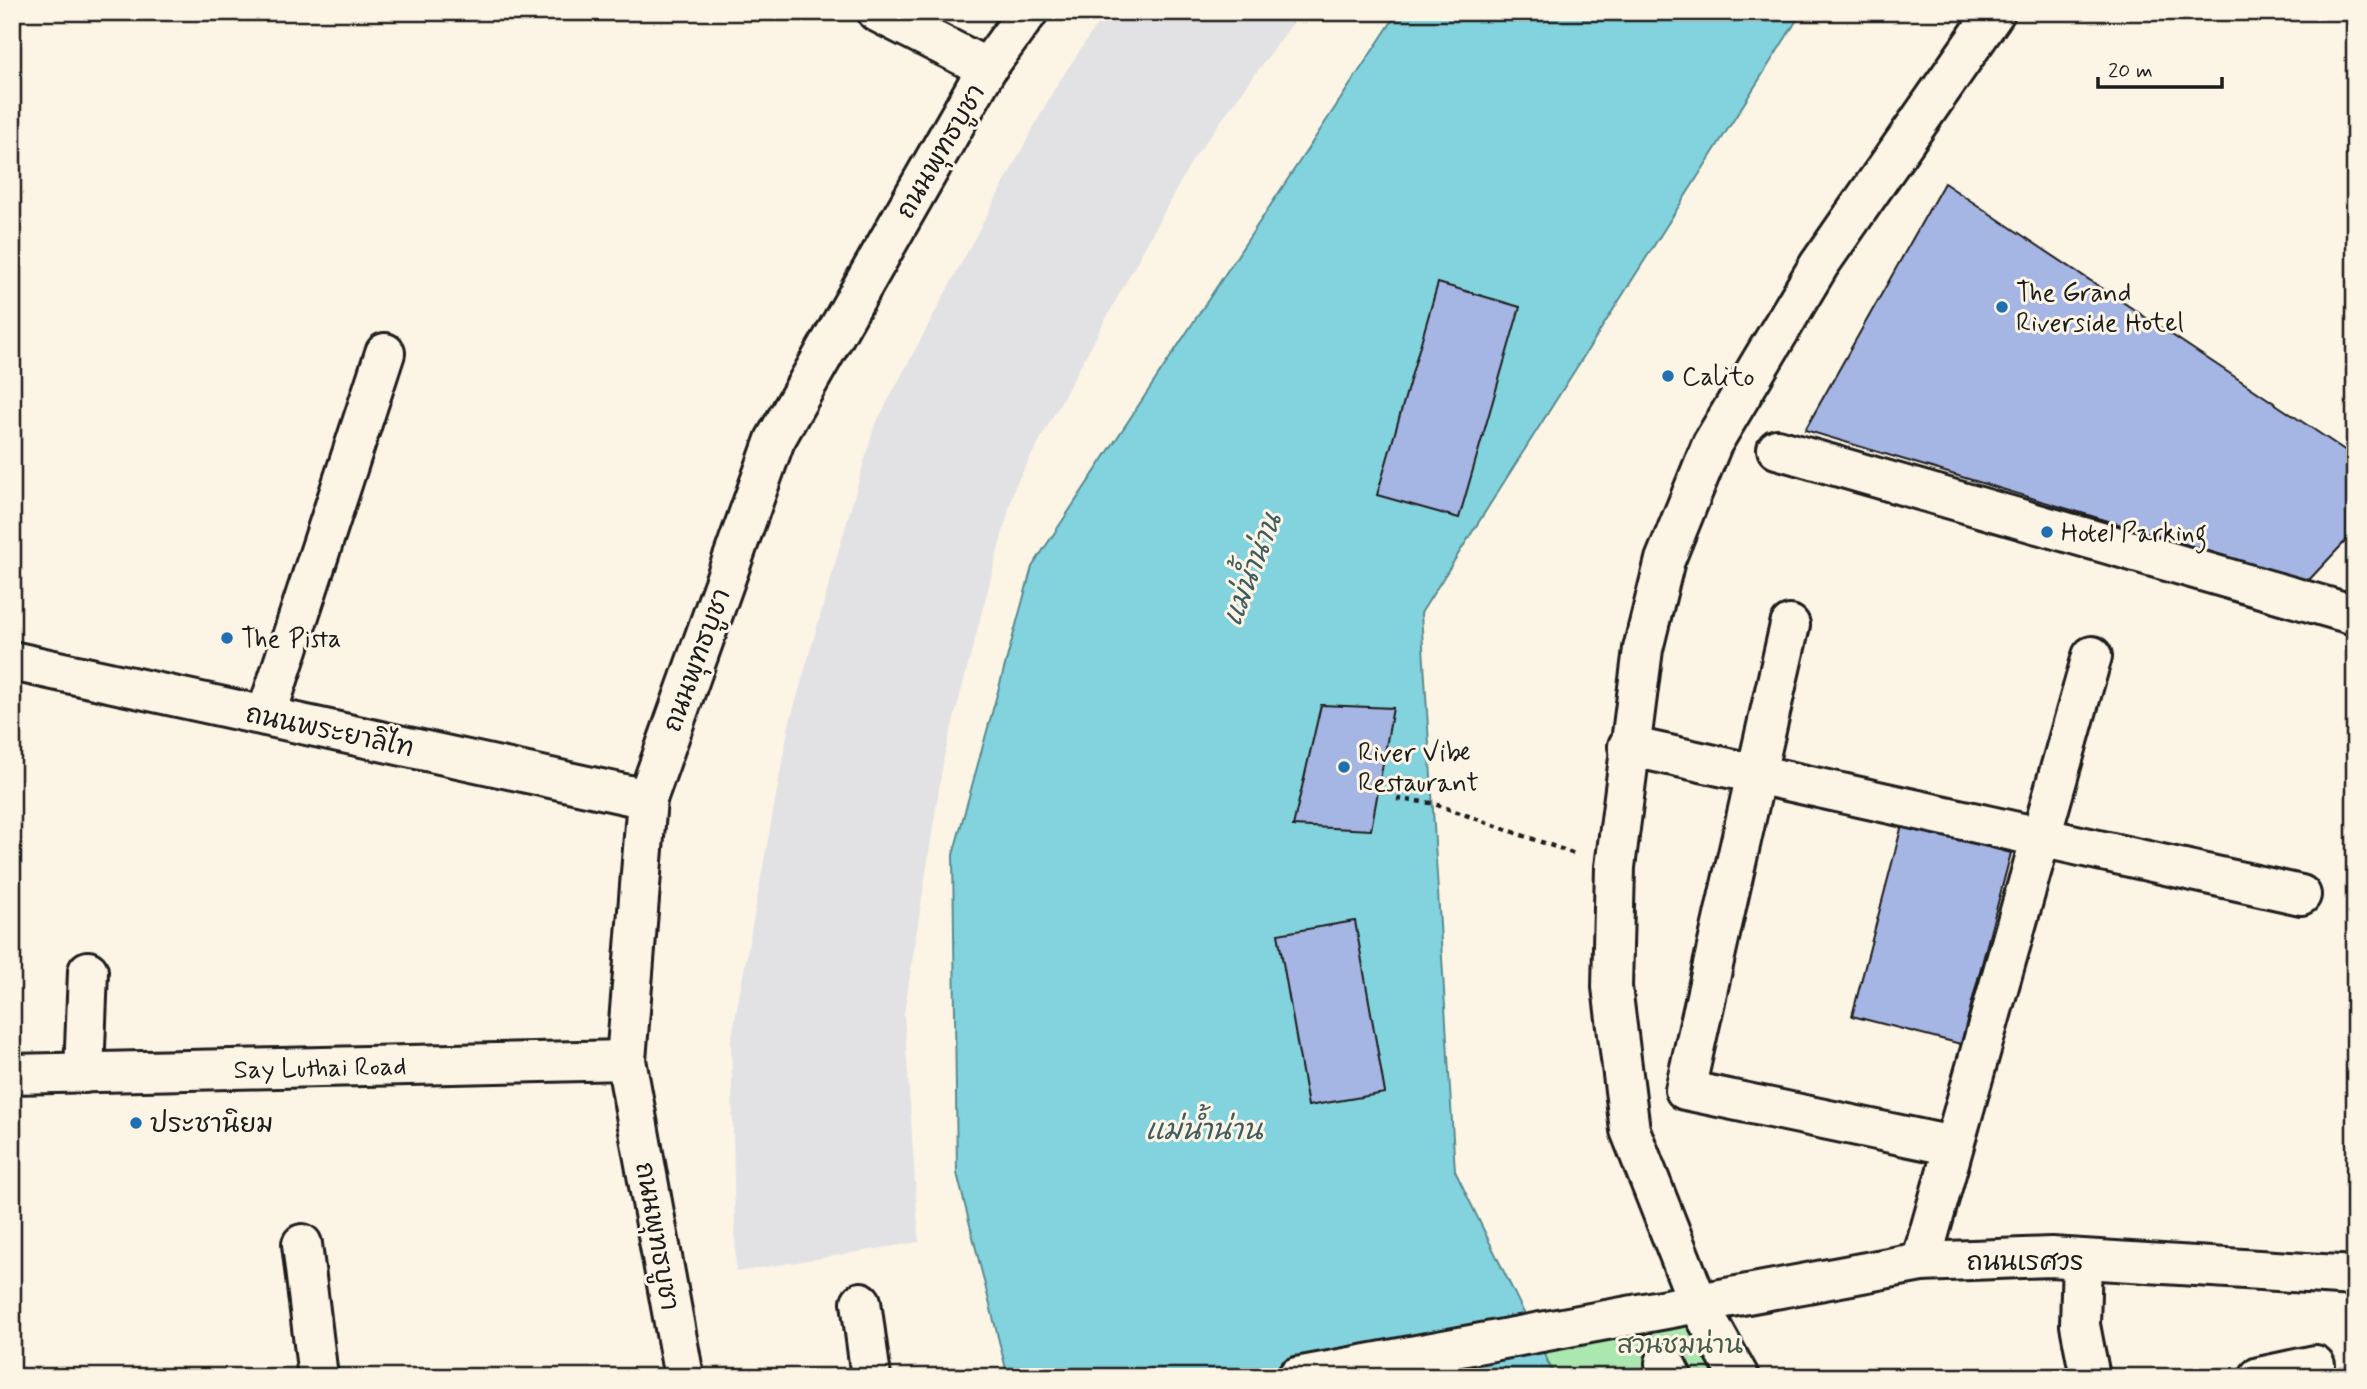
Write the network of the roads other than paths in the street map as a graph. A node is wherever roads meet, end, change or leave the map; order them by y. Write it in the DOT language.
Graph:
graph roads {
  1 [pos="877,12"];
  2 [pos="1028,12"];
  3 [pos="1995,12"];
  4 [pos="988,68"];
  5 [pos="385,353"];
  6 [pos="1777,449"];
  7 [pos="2355,615"];
  8 [pos="1790,625"];
  9 [pos="2092,656"];
  10 [pos="12,661"];
  11 [pos="266,716"];
  12 [pos="1628,746"];
  13 [pos="1756,774"];
  14 [pos="647,799"];
  15 [pos="2040,836"];
  16 [pos="2301,895"];
  17 [pos="88,971"];
  18 [pos="626,1060"];
  19 [pos="84,1073"];
  20 [pos="12,1074"];
  21 [pos="1953,1146"];
  22 [pos="302,1244"];
  23 [pos="2082,1260"];
  24 [pos="1921,1262"];
  25 [pos="2355,1276"];
  26 [pos="861,1302"];
  27 [pos="1698,1303"];
  28 [pos="2315,1365"];
  29 [pos="318,1377"];
  30 [pos="684,1377"];
  31 [pos="870,1377"];
  32 [pos="1297,1377"];
  33 [pos="1739,1377"];
  34 [pos="2090,1377"];
  35 [pos="2259,1377"];
  1 -- 4 [label="street"];
  2 -- 4 [label="street, ถนนพุทธบูชา"];
  3 -- 12 [label="street"];
  4 -- 14 [label="street, ถนนพุทธบูชา"];
  5 -- 11 [label="street"];
  6 -- 7 [label="street"];
  8 -- 13 [label="street"];
  9 -- 15 [label="street"];
  10 -- 11 [label="street, ถนนพระยาลิไท"];
  11 -- 14 [label="street, ถนนพระยาลิไท"];
  12 -- 13 [label="street"];
  12 -- 27 [label="street"];
  13 -- 15 [label="street"];
  13 -- 21 [label="street"];
  14 -- 18 [label="street, ถนนพุทธบูชา"];
  15 -- 16 [label="street"];
  15 -- 21 [label="street"];
  17 -- 19 [label="street"];
  18 -- 19 [label="street, Say Luthai Road"];
  18 -- 30 [label="street, ถนนพุทธบูชา"];
  19 -- 20 [label="street, Say Luthai Road"];
  21 -- 24 [label="street"];
  22 -- 29 [label="street"];
  23 -- 24 [label="street, ถนนเรศวร"];
  23 -- 25 [label="street, ถนนเรศวร"];
  23 -- 34 [label="street"];
  24 -- 27 [label="street, ถนนเรศวร"];
  26 -- 31 [label="street"];
  27 -- 32 [label="street, ถนนเรศวร"];
  27 -- 33 [label="street"];
  28 -- 35 [label="street"];
}
